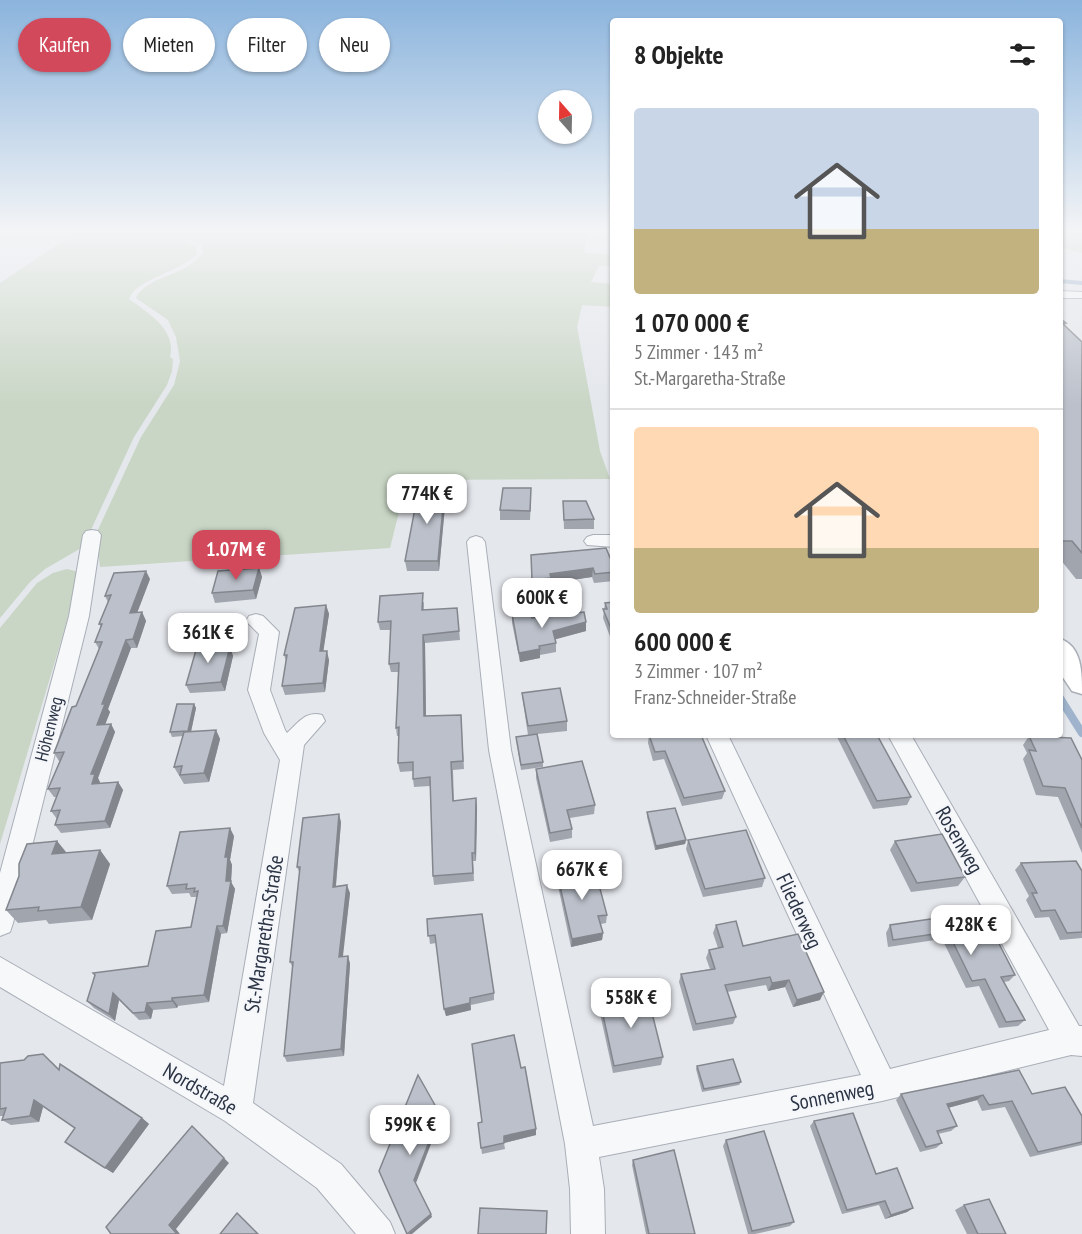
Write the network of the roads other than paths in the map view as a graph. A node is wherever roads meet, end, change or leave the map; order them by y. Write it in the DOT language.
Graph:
graph roads {
  1 [pos="1063,294"];
  2 [pos="1082,295"];
  3 [pos="92,535"];
  4 [pos="593,541"];
  5 [pos="610,541"];
  6 [pos="476,542"];
  7 [pos="256,621"];
  8 [pos="1063,654"];
  9 [pos="1082,682"];
  10 [pos="314,720"];
  11 [pos="718,738"];
  12 [pos="901,738"];
  13 [pos="292,759"];
  14 [pos="0,923"];
  15 [pos="0,971"];
  16 [pos="1077,1041"];
  17 [pos="882,1086"];
  18 [pos="236,1110"];
  19 [pos="581,1144"];
  20 [pos="378,1234"];
  21 [pos="588,1234"];
  1 -- 2 [label="street"];
  3 -- 14 [label="street, Höhenweg"];
  4 -- 5 [label="street"];
  6 -- 19 [label="street"];
  7 -- 13 [label="street"];
  8 -- 9 [label="main road"];
  10 -- 13 [label="street, St.-Margaretha-Straße"];
  11 -- 17 [label="street, Fliederweg"];
  12 -- 16 [label="street, Rosenweg"];
  13 -- 18 [label="street, St.-Margaretha-Straße"];
  15 -- 18 [label="street, Nordstraße"];
  16 -- 17 [label="street, Sonnenweg"];
  17 -- 19 [label="street, Sonnenweg"];
  18 -- 20 [label="street, Nordstraße"];
  19 -- 21 [label="street"];
}
